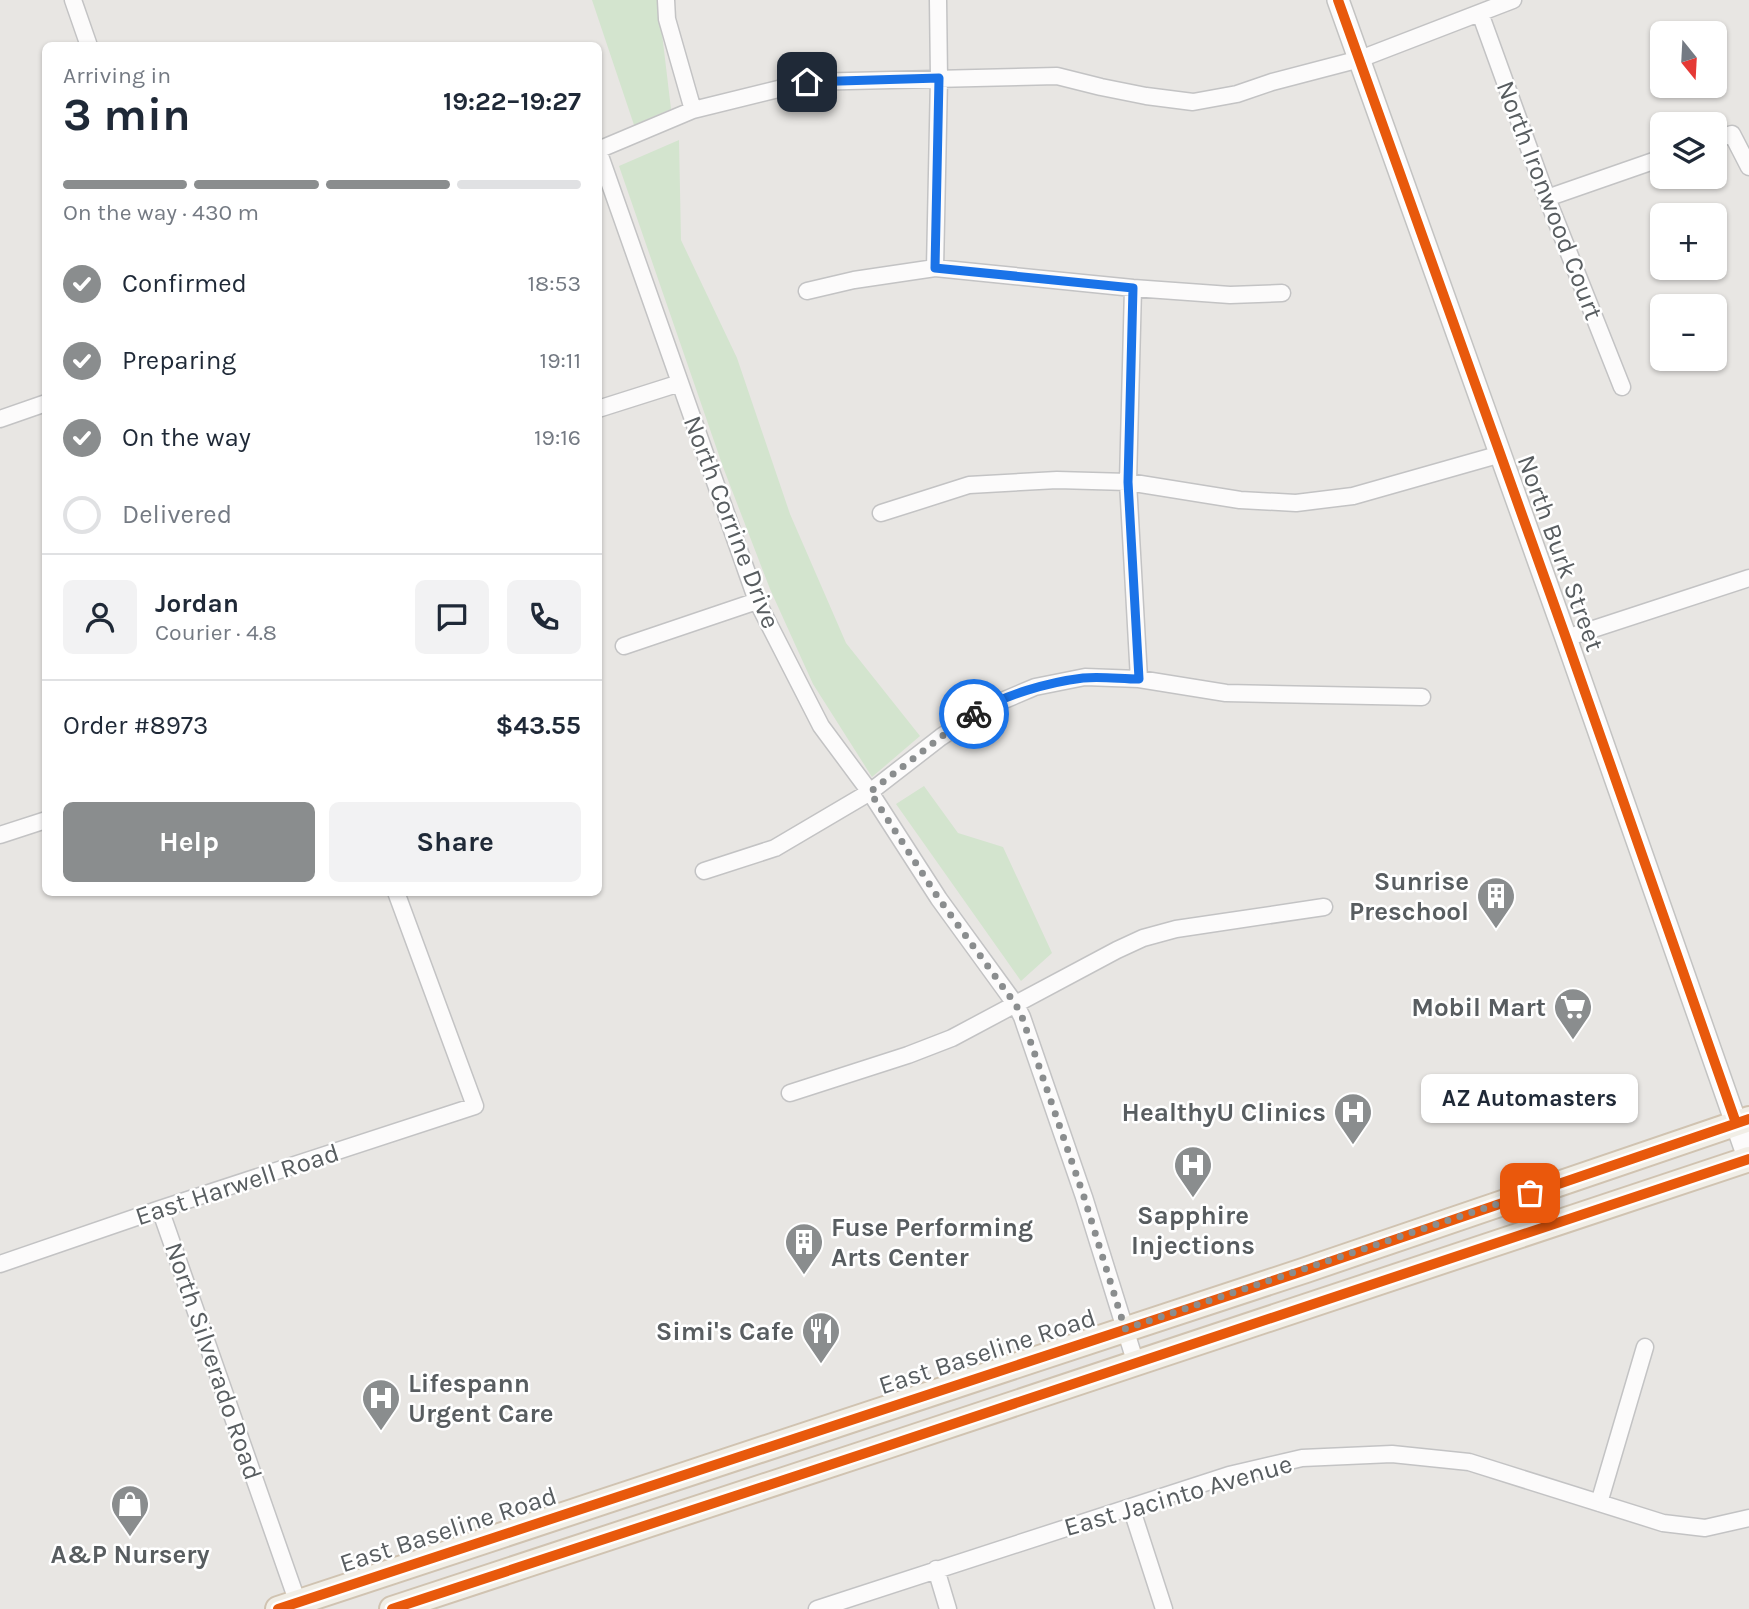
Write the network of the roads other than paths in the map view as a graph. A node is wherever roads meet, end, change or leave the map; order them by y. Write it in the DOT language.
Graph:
graph roads {
  1 [pos="73,0"];
  2 [pos="666,0"];
  3 [pos="938,0"];
  4 [pos="1338,0"];
  5 [pos="1513,0"];
  6 [pos="1480,13"];
  7 [pos="88,42"];
  8 [pos="1360,60"];
  9 [pos="939,78"];
  10 [pos="693,110"];
  11 [pos="1727,135"];
  12 [pos="602,148"];
  13 [pos="602,161"];
  14 [pos="1650,162"];
  15 [pos="1749,167"];
  16 [pos="1547,198"];
  17 [pos="935,268"];
  18 [pos="1133,288"];
  19 [pos="807,291"];
  20 [pos="1282,293"];
  21 [pos="680,383"];
  22 [pos="1622,387"];
  23 [pos="42,404"];
  24 [pos="602,408"];
  25 [pos="0,419"];
  26 [pos="1501,454"];
  27 [pos="1128,482"];
  28 [pos="881,513"];
  29 [pos="1749,578"];
  30 [pos="757,601"];
  31 [pos="1566,638"];
  32 [pos="624,646"];
  33 [pos="1139,679"];
  34 [pos="1422,697"];
  35 [pos="870,792"];
  36 [pos="42,821"];
  37 [pos="0,835"];
  38 [pos="704,871"];
  39 [pos="397,896"];
  40 [pos="1324,907"];
  41 [pos="1016,1005"];
  42 [pos="790,1093"];
  43 [pos="1746,1143"];
  44 [pos="160,1209"];
  45 [pos="0,1264"];
  46 [pos="1125,1329"];
  47 [pos="1645,1347"];
  48 [pos="1136,1364"];
  49 [pos="1599,1503"];
  50 [pos="1131,1507"];
  51 [pos="1749,1518"];
  52 [pos="936,1569"];
  53 [pos="291,1607"];
  54 [pos="392,1609"];
  55 [pos="817,1609"];
  56 [pos="948,1609"];
  57 [pos="1164,1609"];
  1 -- 7 [label="street"];
  2 -- 10 [label="street"];
  3 -- 9 [label="street"];
  4 -- 8 [label="street, North Burk Street"];
  5 -- 6 [label="street"];
  6 -- 8 [label="street"];
  6 -- 16 [label="street, North Ironwood Court"];
  8 -- 9 [label="street"];
  8 -- 26 [label="street, North Burk Street"];
  9 -- 10 [label="street"];
  9 -- 17 [label="street"];
  10 -- 12 [label="street"];
  11 -- 15 [label="street"];
  13 -- 21 [label="street, North Corrine Drive"];
  14 -- 16 [label="street"];
  16 -- 22 [label="street, North Ironwood Court"];
  17 -- 18 [label="street"];
  17 -- 19 [label="street"];
  18 -- 20 [label="street"];
  18 -- 27 [label="street"];
  21 -- 24 [label="street"];
  21 -- 30 [label="street, North Corrine Drive"];
  23 -- 25 [label="street"];
  26 -- 27 [label="street"];
  26 -- 31 [label="street, North Burk Street"];
  27 -- 28 [label="street"];
  27 -- 33 [label="street"];
  29 -- 31 [label="street"];
  30 -- 32 [label="street"];
  30 -- 35 [label="street, North Corrine Drive"];
  31 -- 43 [label="street, North Burk Street"];
  33 -- 34 [label="street"];
  33 -- 35 [label="street"];
  35 -- 38 [label="street"];
  35 -- 41 [label="street, North Corrine Drive"];
  36 -- 37 [label="street"];
  39 -- 44 [label="street, East Harwell Road"];
  40 -- 41 [label="street"];
  41 -- 42 [label="street"];
  41 -- 46 [label="street, North Corrine Drive"];
  43 -- 46 [label="main road, East Baseline Road"];
  43 -- 48 [label="main road"];
  44 -- 45 [label="street, East Harwell Road"];
  44 -- 53 [label="street, North Silverado Road"];
  46 -- 48 [label="street, North Corrine Drive"];
  46 -- 53 [label="main road, East Baseline Road"];
  47 -- 49 [label="street"];
  48 -- 54 [label="main road"];
  49 -- 50 [label="street, East Jacinto Avenue"];
  49 -- 51 [label="street, East Jacinto Avenue"];
  50 -- 52 [label="street, East Jacinto Avenue"];
  50 -- 57 [label="street"];
  52 -- 55 [label="street, East Jacinto Avenue"];
  52 -- 56 [label="street"];
}
